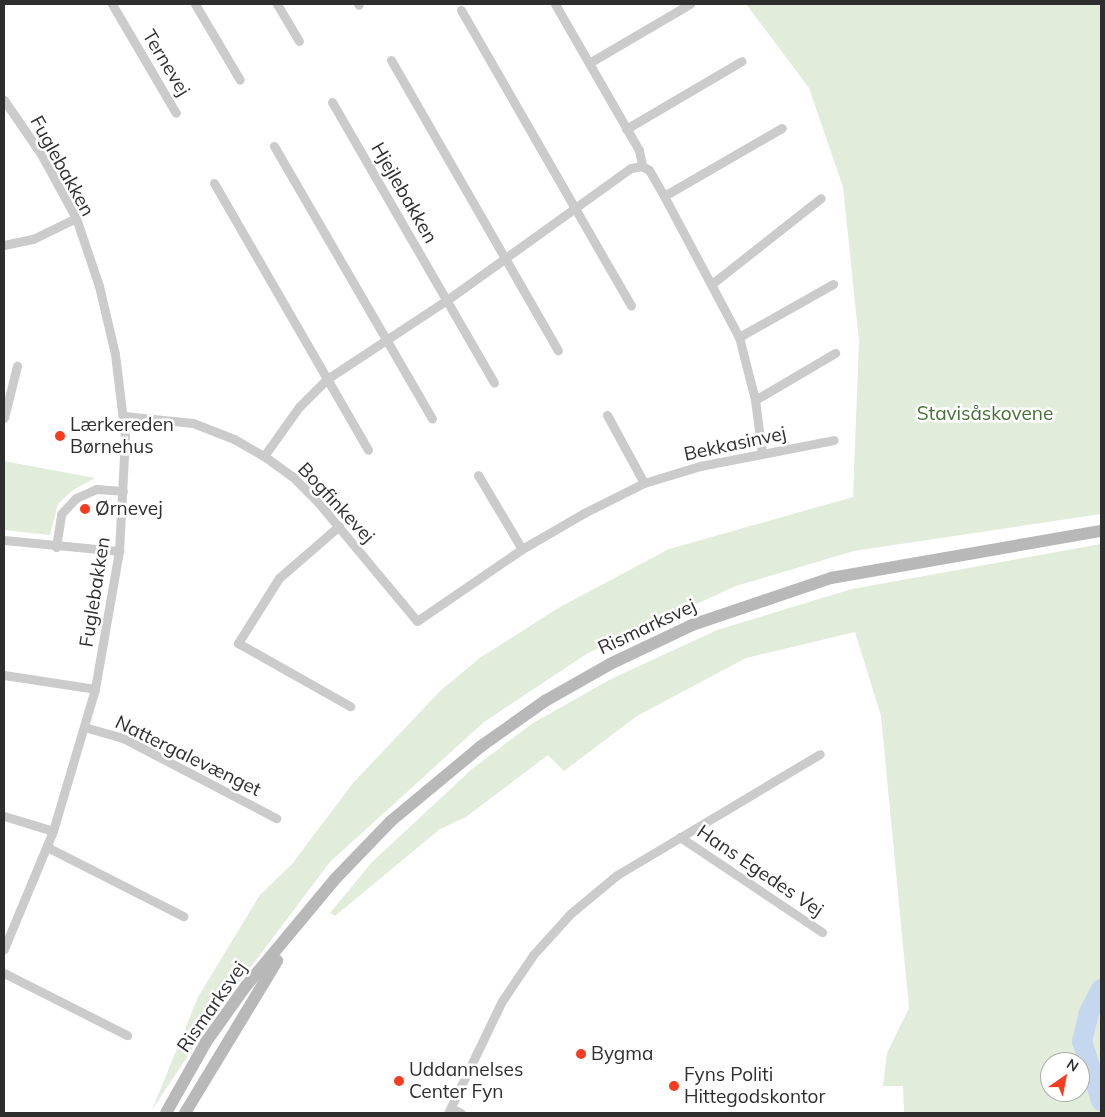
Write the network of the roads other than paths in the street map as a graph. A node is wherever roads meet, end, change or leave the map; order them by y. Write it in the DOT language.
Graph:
graph roads {
  1 [pos="112,4"];
  2 [pos="195,4"];
  3 [pos="277,4"];
  4 [pos="556,4"];
  5 [pos="690,4"];
  6 [pos="462,10"];
  7 [pos="299,41"];
  8 [pos="392,60"];
  9 [pos="742,61"];
  10 [pos="589,63"];
  11 [pos="240,80"];
  12 [pos="4,100"];
  13 [pos="332,102"];
  14 [pos="176,113"];
  15 [pos="782,128"];
  16 [pos="626,129"];
  17 [pos="274,146"];
  18 [pos="642,166"];
  19 [pos="214,183"];
  20 [pos="664,196"];
  21 [pos="821,198"];
  22 [pos="575,208"];
  23 [pos="76,218"];
  24 [pos="4,244"];
  25 [pos="505,258"];
  26 [pos="713,283"];
  27 [pos="833,284"];
  28 [pos="447,300"];
  29 [pos="631,306"];
  30 [pos="739,337"];
  31 [pos="386,340"];
  32 [pos="558,350"];
  33 [pos="835,353"];
  34 [pos="17,366"];
  35 [pos="327,379"];
  36 [pos="494,383"];
  37 [pos="755,400"];
  38 [pos="607,415"];
  39 [pos="124,416"];
  40 [pos="4,418"];
  41 [pos="432,419"];
  42 [pos="834,440"];
  43 [pos="368,450"];
  44 [pos="762,453"];
  45 [pos="264,456"];
  46 [pos="478,475"];
  47 [pos="644,483"];
  48 [pos="123,491"];
  49 [pos="339,526"];
  50 [pos="1101,531"];
  51 [pos="4,540"];
  52 [pos="56,547"];
  53 [pos="522,549"];
  54 [pos="118,551"];
  55 [pos="417,621"];
  56 [pos="4,675"];
  57 [pos="95,689"];
  58 [pos="350,706"];
  59 [pos="84,727"];
  60 [pos="820,754"];
  61 [pos="4,816"];
  62 [pos="276,818"];
  63 [pos="53,831"];
  64 [pos="680,837"];
  65 [pos="47,847"];
  66 [pos="182,916"];
  67 [pos="296,929"];
  68 [pos="822,932"];
  69 [pos="4,949"];
  70 [pos="4,973"];
  71 [pos="127,1035"];
  72 [pos="450,1110"];
  73 [pos="166,1113"];
  74 [pos="185,1113"];
  75 [pos="461,1113"];
  1 -- 14 [label="street, Ternevej"];
  2 -- 11 [label="street"];
  3 -- 7 [label="street"];
  4 -- 10 [label="street"];
  5 -- 10 [label="street"];
  6 -- 22 [label="street"];
  8 -- 25 [label="street"];
  9 -- 16 [label="street"];
  10 -- 16 [label="street"];
  12 -- 23 [label="street, Fuglebakken"];
  13 -- 28 [label="street, Hjejlebakken"];
  15 -- 20 [label="street"];
  16 -- 18 [label="street"];
  17 -- 31 [label="street"];
  18 -- 20 [label="street"];
  18 -- 22 [label="street"];
  19 -- 35 [label="street"];
  20 -- 26 [label="street"];
  21 -- 26 [label="street"];
  22 -- 25 [label="street"];
  22 -- 29 [label="street"];
  23 -- 24 [label="street"];
  23 -- 39 [label="street, Fuglebakken"];
  25 -- 28 [label="street"];
  25 -- 32 [label="street"];
  26 -- 30 [label="street"];
  27 -- 30 [label="street"];
  28 -- 31 [label="street"];
  28 -- 36 [label="street, Hjejlebakken"];
  30 -- 37 [label="street"];
  31 -- 35 [label="street"];
  31 -- 41 [label="street"];
  33 -- 37 [label="street"];
  34 -- 40 [label="street"];
  35 -- 43 [label="street"];
  35 -- 45 [label="street"];
  37 -- 44 [label="street"];
  38 -- 47 [label="street"];
  39 -- 45 [label="street, Bogfinkevej"];
  39 -- 48 [label="street, Fuglebakken"];
  42 -- 44 [label="street, Bekkasinvej"];
  44 -- 47 [label="street, Bekkasinvej"];
  45 -- 49 [label="street, Bogfinkevej"];
  46 -- 53 [label="street"];
  47 -- 53 [label="street, Bekkasinvej"];
  48 -- 52 [label="street"];
  48 -- 54 [label="street, Fuglebakken"];
  49 -- 55 [label="street, Bogfinkevej"];
  49 -- 58 [label="street"];
  50 -- 67 [label="main road, Rismarksvej"];
  51 -- 52 [label="street"];
  52 -- 54 [label="street"];
  53 -- 55 [label="street, Bekkasinvej"];
  54 -- 57 [label="street, Fuglebakken"];
  56 -- 57 [label="street"];
  57 -- 59 [label="street, Fuglebakken"];
  59 -- 62 [label="street, Nattergalevænget"];
  59 -- 63 [label="street, Fuglebakken"];
  60 -- 64 [label="street, Hans Egedes Vej"];
  61 -- 63 [label="street"];
  63 -- 65 [label="street, Fuglebakken"];
  64 -- 68 [label="street, Hans Egedes Vej"];
  64 -- 72 [label="street, Hans Egedes Vej"];
  65 -- 66 [label="street"];
  65 -- 69 [label="street, Fuglebakken"];
  67 -- 73 [label="main road, Rismarksvej"];
  67 -- 74 [label="main road, Rismarksvej"];
  70 -- 71 [label="street"];
  72 -- 75 [label="street"];
}
